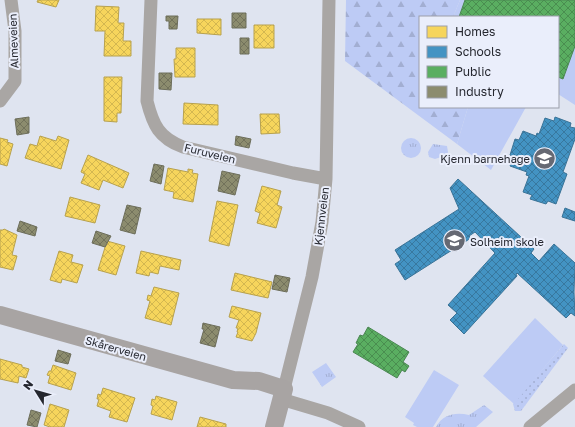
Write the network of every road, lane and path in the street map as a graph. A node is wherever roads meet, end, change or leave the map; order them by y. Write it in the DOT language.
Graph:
graph roads {
  1 [pos="11,0"];
  2 [pos="151,0"];
  3 [pos="329,0"];
  4 [pos="0,101"];
  5 [pos="326,179"];
  6 [pos="0,315"];
  7 [pos="575,390"];
  8 [pos="283,394"];
  9 [pos="274,427"];
  10 [pos="359,427"];
  11 [pos="530,427"];
  1 -- 4 [label="street, Almeveien"];
  2 -- 5 [label="street, Furuveien"];
  3 -- 5 [label="street, Kjennveien"];
  5 -- 8 [label="street, Kjennveien"];
  6 -- 8 [label="street, Skårerveien"];
  7 -- 11 [label="street"];
  8 -- 9 [label="street, Kjennveien"];
  8 -- 10 [label="street"];
}
